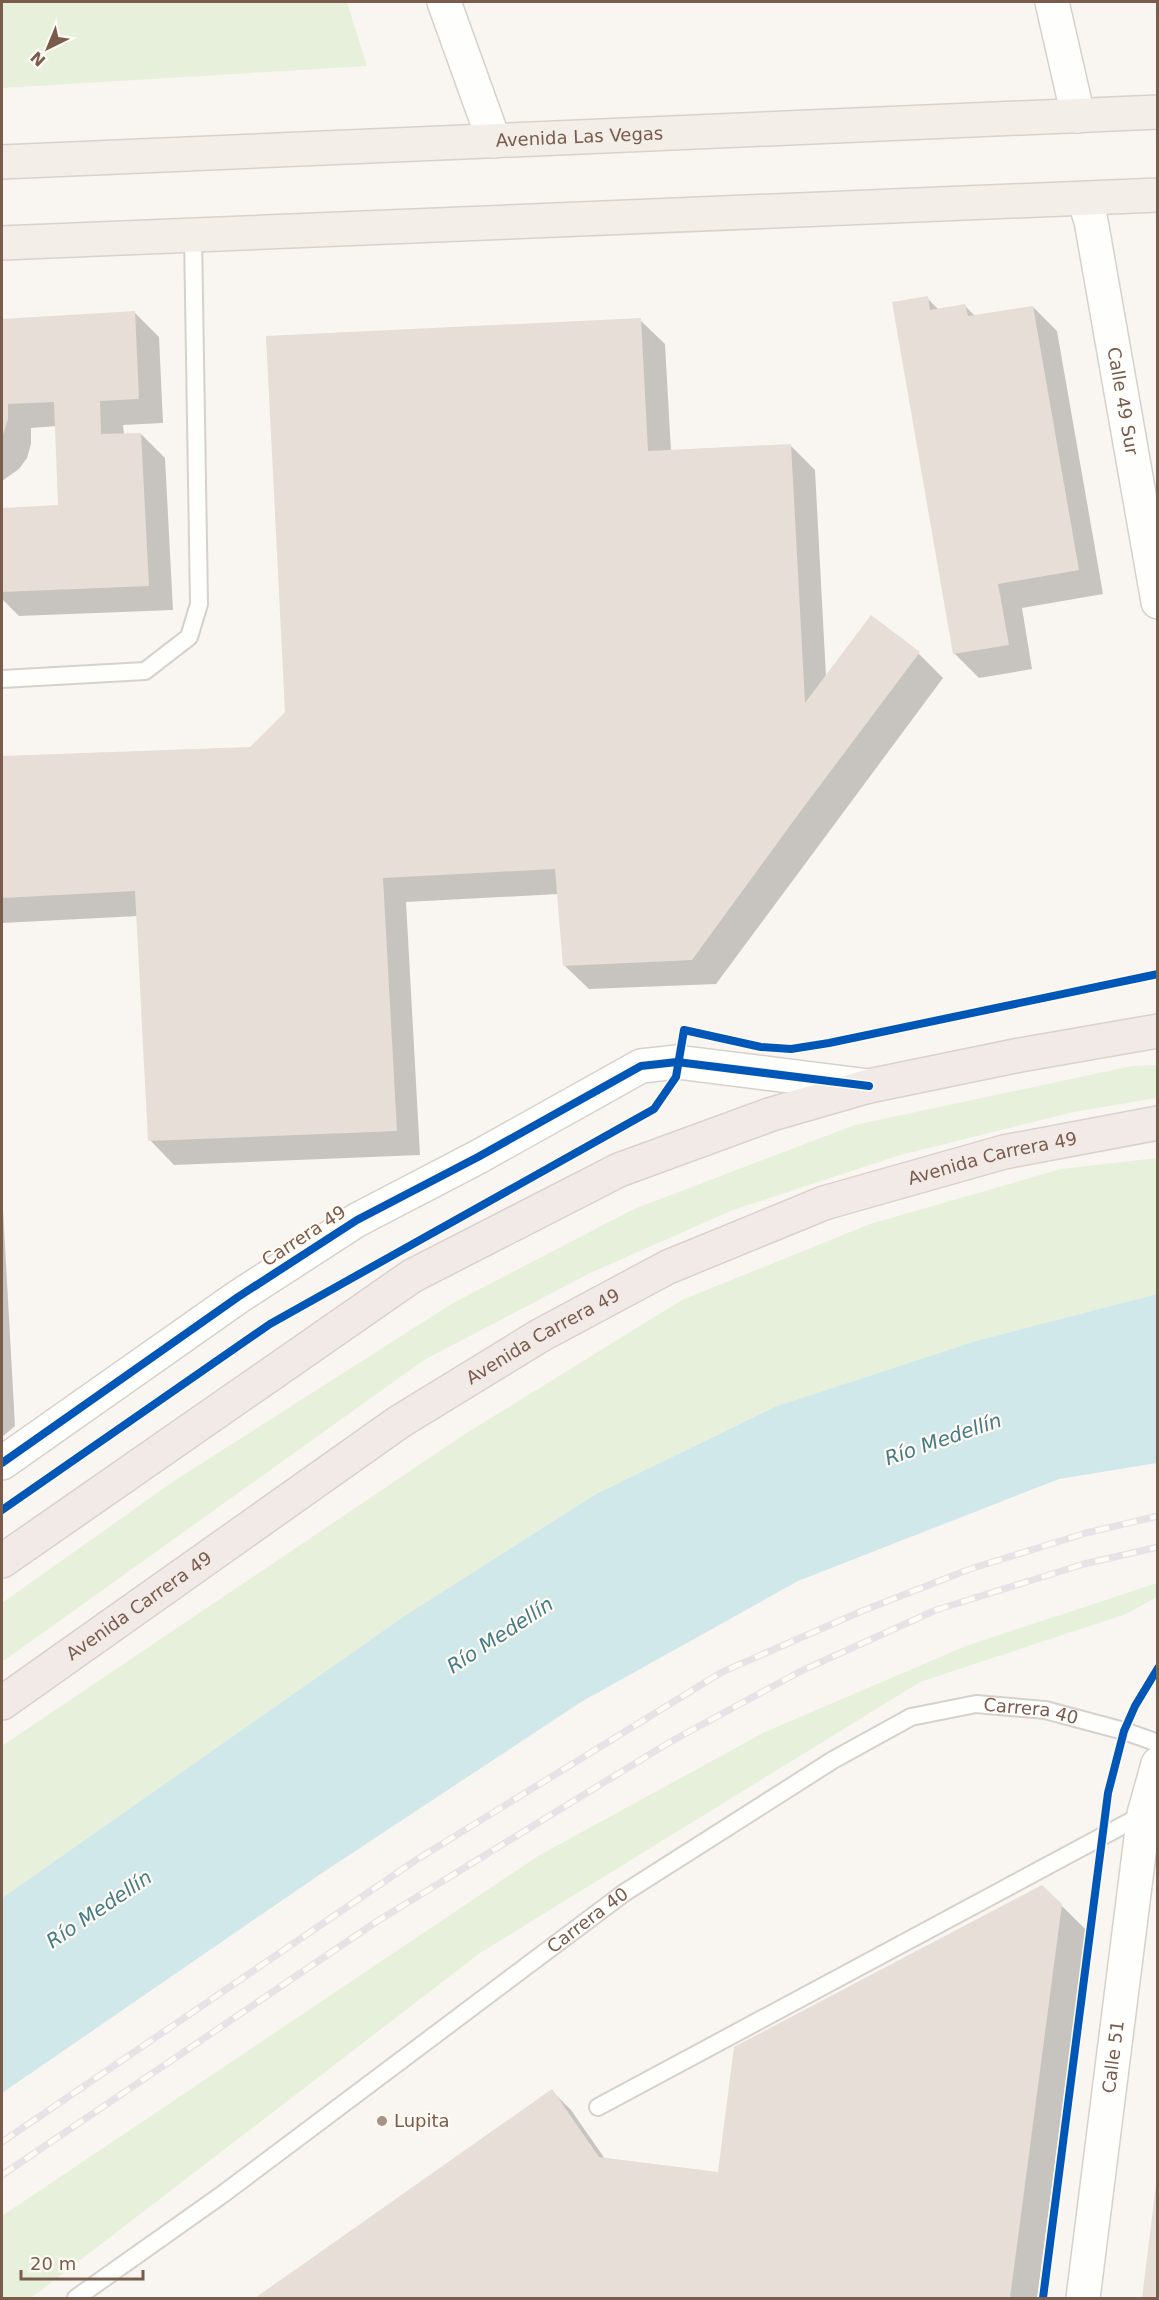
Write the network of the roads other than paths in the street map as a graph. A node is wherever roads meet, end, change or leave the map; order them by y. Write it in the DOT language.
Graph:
graph roads {
  1 [pos="444,2"];
  2 [pos="1052,2"];
  3 [pos="1158,112"];
  4 [pos="1078,116"];
  5 [pos="494,141"];
  6 [pos="2,162"];
  7 [pos="1158,195"];
  8 [pos="1084,200"];
  9 [pos="193,236"];
  10 [pos="2,243"];
  11 [pos="1158,602"];
  12 [pos="2,679"];
  13 [pos="1158,1031"];
  14 [pos="869,1086"];
  15 [pos="1158,1123"];
  16 [pos="2,1463"];
  17 [pos="2,1561"];
  18 [pos="2,1703"];
  19 [pos="1158,1743"];
  20 [pos="1158,1764"];
  21 [pos="1144,1814"];
  22 [pos="598,2107"];
  23 [pos="76,2298"];
  24 [pos="1083,2298"];
  1 -- 5 [label="street"];
  2 -- 4 [label="street"];
  3 -- 4 [label="main road, Avenida Las Vegas"];
  4 -- 5 [label="main road, Avenida Las Vegas"];
  5 -- 6 [label="main road, Avenida Las Vegas"];
  7 -- 8 [label="main road"];
  8 -- 9 [label="main road"];
  8 -- 11 [label="street, Calle 49 Sur"];
  9 -- 10 [label="main road"];
  9 -- 12 [label="lane"];
  13 -- 14 [label="highway"];
  14 -- 16 [label="street, Carrera 49"];
  14 -- 17 [label="highway"];
  15 -- 18 [label="highway, Avenida Carrera 49"];
  19 -- 23 [label="lane, Carrera 40"];
  20 -- 21 [label="street"];
  21 -- 22 [label="lane"];
  21 -- 24 [label="street, Calle 51"];
}
